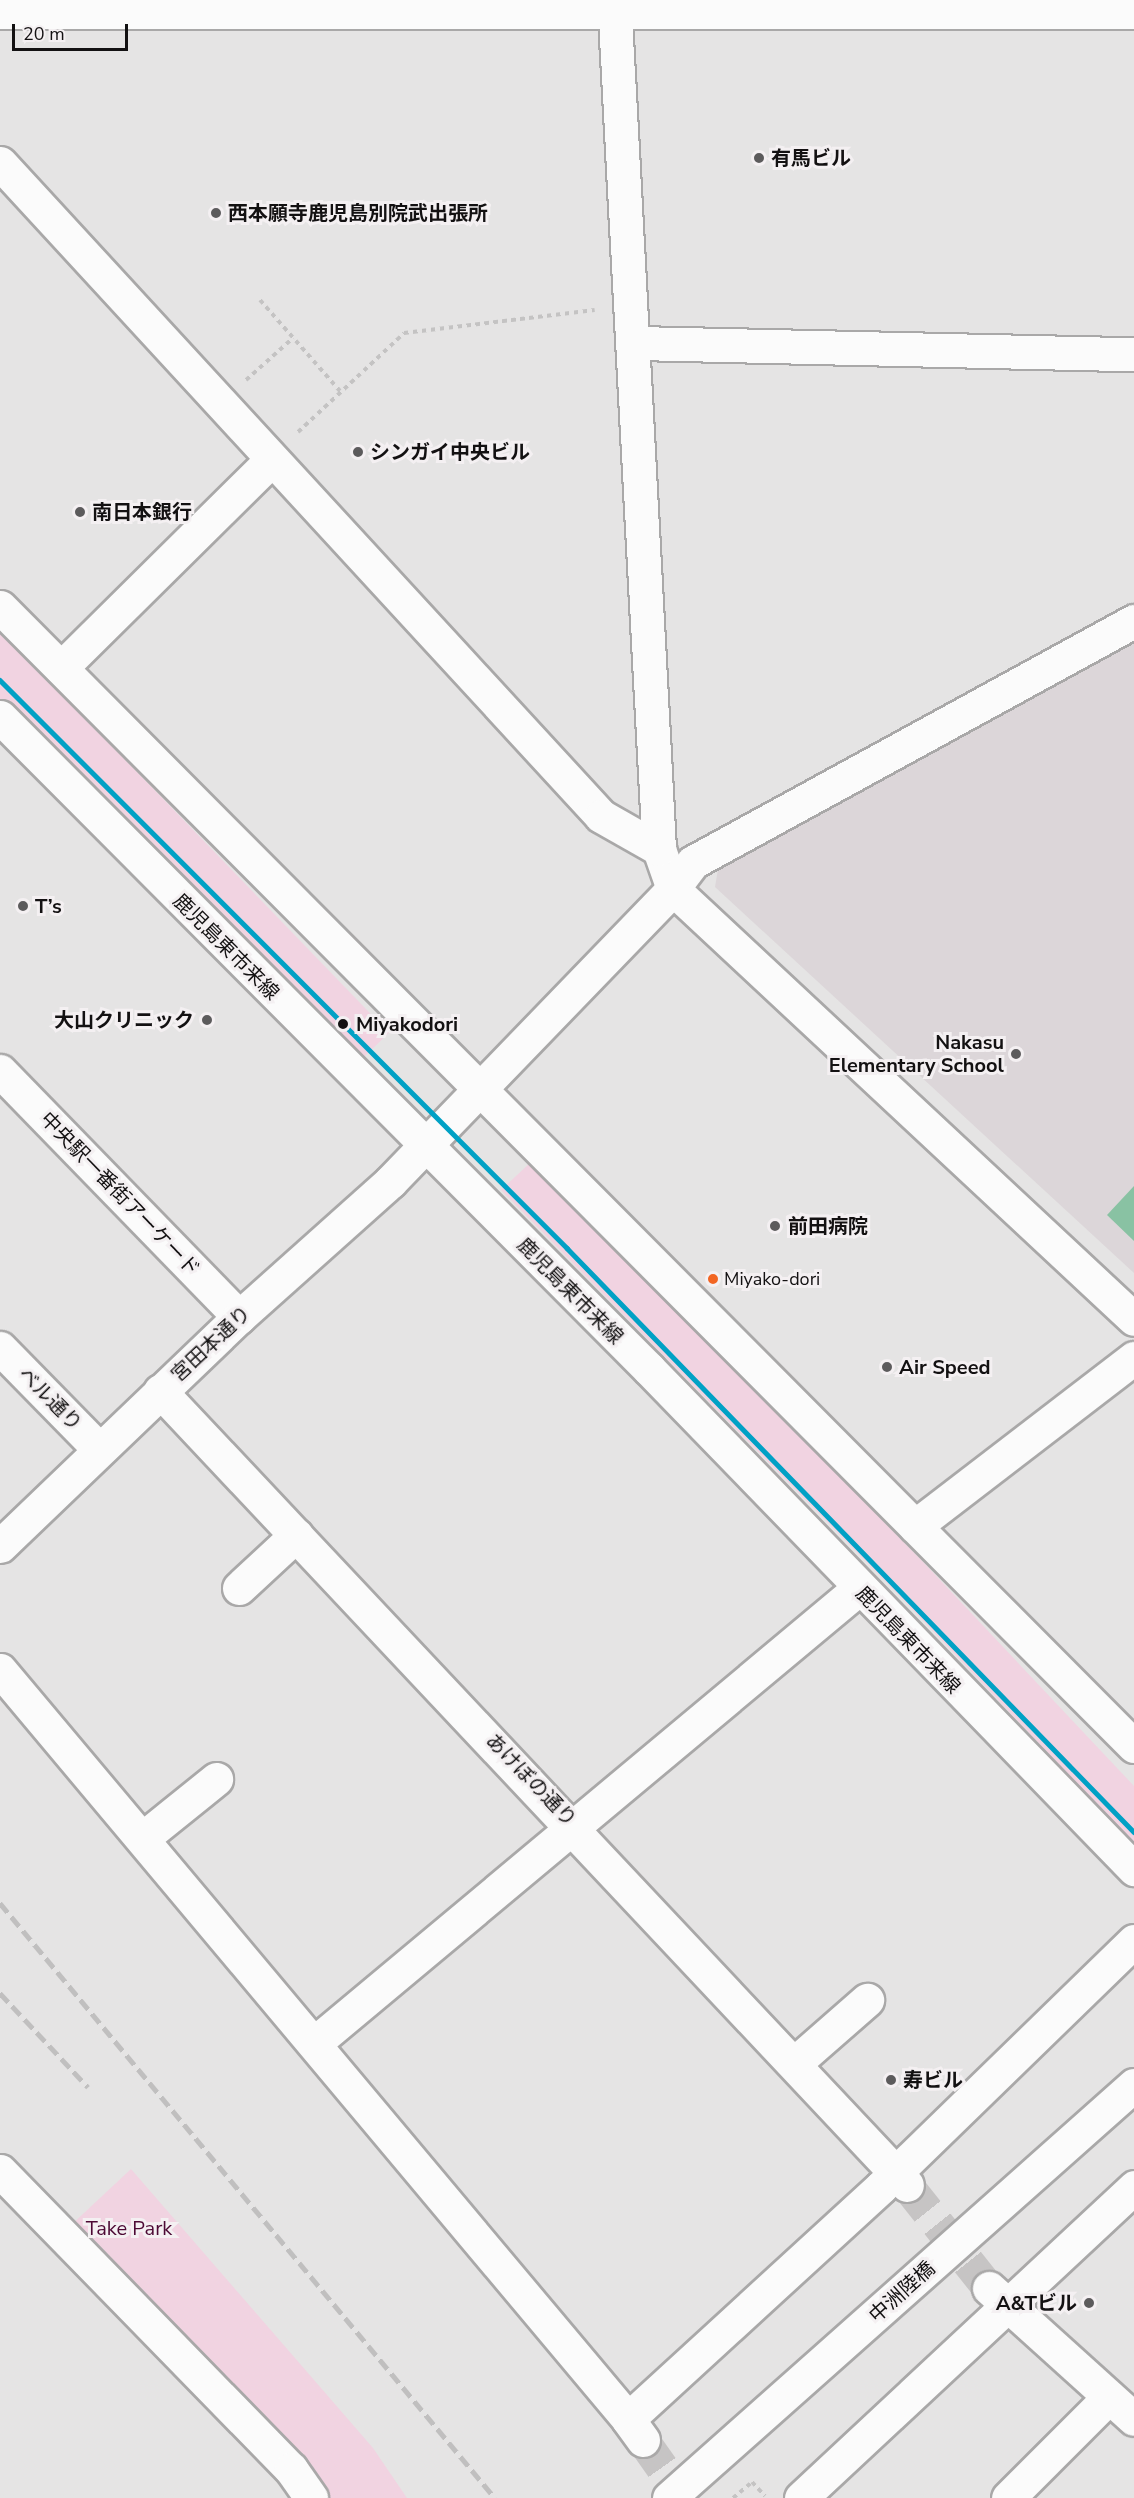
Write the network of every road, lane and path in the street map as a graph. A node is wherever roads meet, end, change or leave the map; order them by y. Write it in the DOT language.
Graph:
graph roads {
  1 [pos="614,8"];
  2 [pos="0,12"];
  3 [pos="1134,12"];
  4 [pos="0,163"];
  5 [pos="260,300"];
  6 [pos="633,305"];
  7 [pos="293,338"];
  8 [pos="636,343"];
  9 [pos="1134,354"];
  10 [pos="340,391"];
  11 [pos="219,404"];
  12 [pos="270,461"];
  13 [pos="0,607"];
  14 [pos="1134,621"];
  15 [pos="61,668"];
  16 [pos="0,717"];
  17 [pos="659,849"];
  18 [pos="673,889"];
  19 [pos="0,1071"];
  20 [pos="481,1090"];
  21 [pos="425,1147"];
  22 [pos="239,1317"];
  23 [pos="1134,1319"];
  24 [pos="0,1348"];
  25 [pos="1134,1358"];
  26 [pos="160,1391"];
  27 [pos="99,1449"];
  28 [pos="915,1526"];
  29 [pos="296,1535"];
  30 [pos="1,1544"];
  31 [pos="239,1588"];
  32 [pos="858,1589"];
  33 [pos="0,1670"];
  34 [pos="1134,1746"];
  35 [pos="216,1779"];
  36 [pos="576,1828"];
  37 [pos="142,1838"];
  38 [pos="1134,1869"];
  39 [pos="1134,1941"];
  40 [pos="867,2000"];
  41 [pos="316,2041"];
  42 [pos="795,2063"];
  43 [pos="1134,2085"];
  44 [pos="0,2171"];
  45 [pos="902,2179"];
  46 [pos="1134,2187"];
  47 [pos="997,2297"];
  48 [pos="1109,2397"];
  49 [pos="1134,2419"];
  50 [pos="311,2498"];
  51 [pos="669,2498"];
  52 [pos="733,2498"];
  53 [pos="763,2498"];
  54 [pos="801,2498"];
  55 [pos="1008,2498"];
  1 -- 2 [label="street"];
  1 -- 3 [label="street"];
  1 -- 6 [label="street"];
  4 -- 11 [label="street"];
  5 -- 7 [label="path"];
  6 -- 8 [label="street"];
  6 -- 10 [label="path"];
  7 -- 10 [label="path"];
  7 -- 11 [label="path"];
  8 -- 9 [label="street"];
  8 -- 17 [label="street"];
  10 -- 12 [label="path"];
  11 -- 12 [label="street"];
  12 -- 15 [label="street"];
  12 -- 17 [label="street"];
  13 -- 15 [label="street"];
  14 -- 18 [label="street, 宮田本通り"];
  15 -- 20 [label="street"];
  16 -- 21 [label="street, 鹿児島東市来線"];
  17 -- 18 [label="street"];
  18 -- 20 [label="street, 宮田本通り"];
  18 -- 23 [label="street"];
  19 -- 22 [label="street, 中央駅一番街アーケード"];
  20 -- 21 [label="street, 宮田本通り"];
  20 -- 28 [label="street"];
  21 -- 22 [label="street, 宮田本通り"];
  21 -- 32 [label="street, 鹿児島東市来線"];
  22 -- 26 [label="street, 宮田本通り"];
  24 -- 27 [label="street, ベル通り"];
  25 -- 28 [label="street"];
  26 -- 27 [label="street, 宮田本通り"];
  26 -- 29 [label="street, あけぼの通り"];
  27 -- 30 [label="street, 宮田本通り"];
  28 -- 34 [label="street"];
  29 -- 31 [label="street"];
  29 -- 36 [label="street, あけぼの通り"];
  32 -- 36 [label="street"];
  32 -- 38 [label="street, 鹿児島東市来線"];
  33 -- 37 [label="street"];
  35 -- 37 [label="street"];
  36 -- 41 [label="street"];
  36 -- 42 [label="street, あけぼの通り"];
  37 -- 41 [label="street"];
  39 -- 45 [label="street"];
  40 -- 42 [label="street"];
  41 -- 45 [label="street"];
  42 -- 45 [label="street, あけぼの通り"];
  43 -- 51 [label="street, 中洲陸橋"];
  44 -- 50 [label="street"];
  46 -- 47 [label="street"];
  47 -- 48 [label="street"];
  47 -- 54 [label="street"];
  48 -- 49 [label="street"];
  48 -- 55 [label="street"];
  52 -- 53 [label="path"];
}
